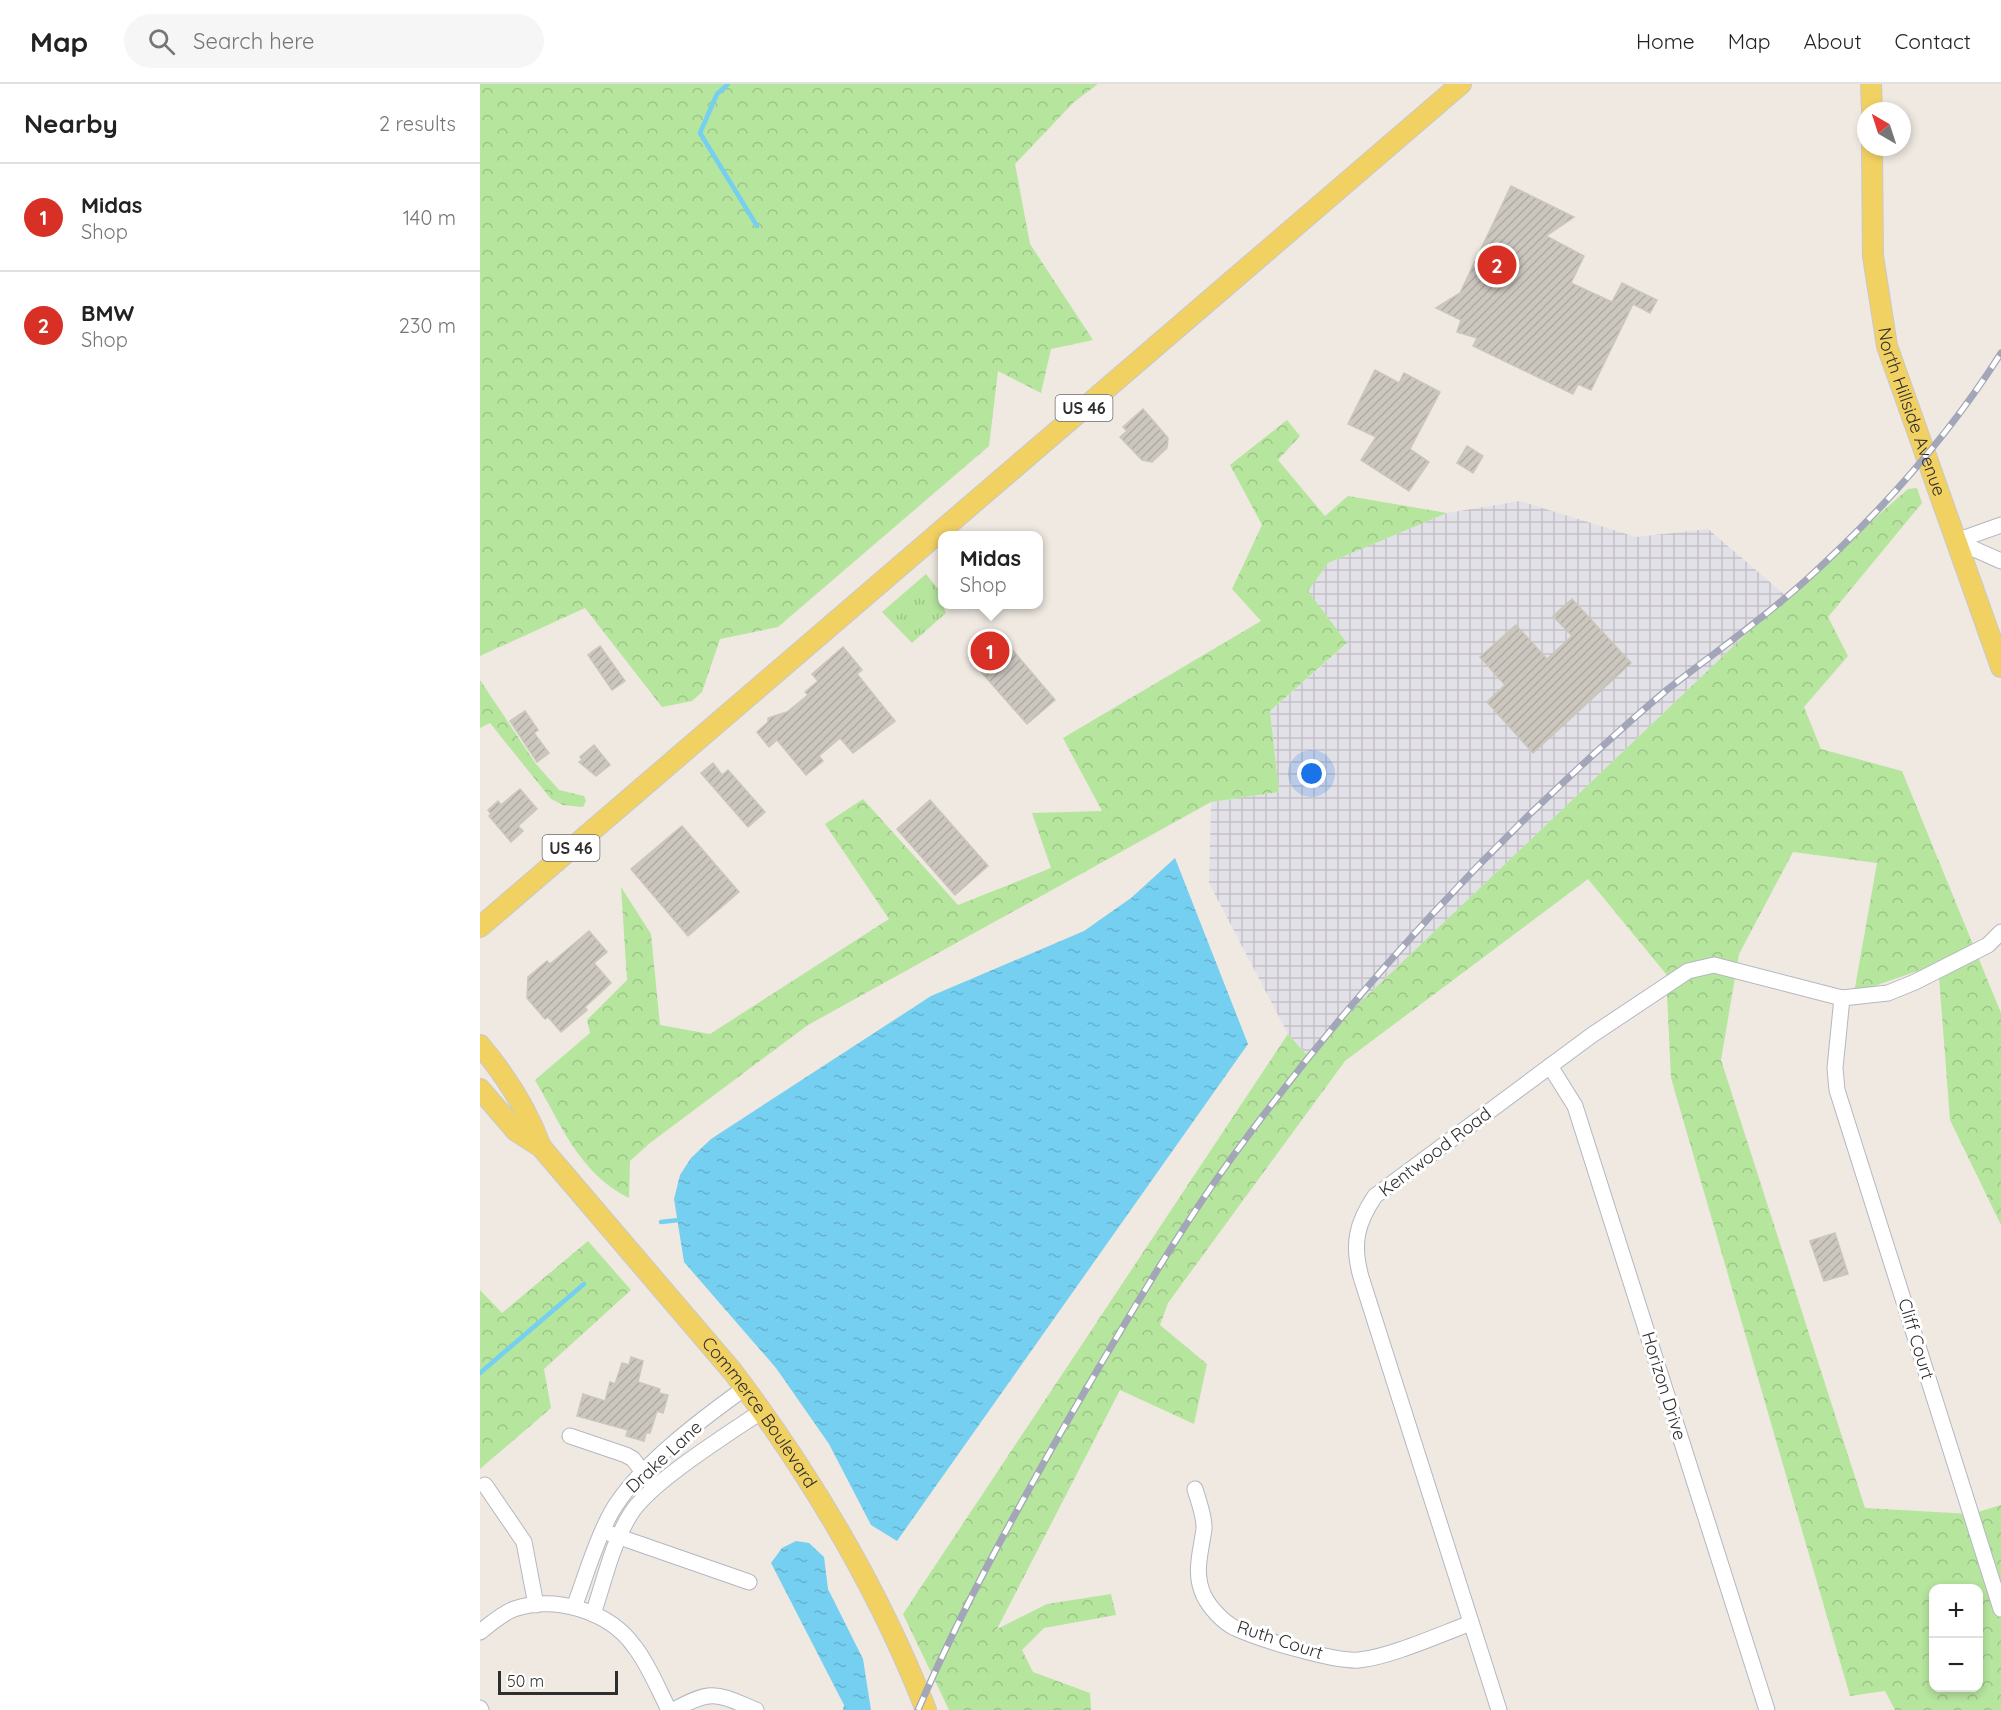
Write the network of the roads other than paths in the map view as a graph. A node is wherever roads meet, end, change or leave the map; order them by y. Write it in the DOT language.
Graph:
graph roads {
  1 [pos="1461,84"];
  2 [pos="1871,84"];
  3 [pos="1872,102"];
  4 [pos="1872,156"];
  5 [pos="2001,525"];
  6 [pos="941,531"];
  7 [pos="938,533"];
  8 [pos="1956,541"];
  9 [pos="2001,561"];
  10 [pos="2001,667"];
  11 [pos="480,927"];
  12 [pos="2001,932"];
  13 [pos="1995,947"];
  14 [pos="1842,998"];
  15 [pos="480,1045"];
  16 [pos="1550,1066"];
  17 [pos="480,1089"];
  18 [pos="541,1147"];
  19 [pos="745,1388"];
  20 [pos="762,1411"];
  21 [pos="570,1436"];
  22 [pos="644,1472"];
  23 [pos="485,1485"];
  24 [pos="654,1489"];
  25 [pos="1195,1489"];
  26 [pos="603,1530"];
  27 [pos="620,1538"];
  28 [pos="749,1582"];
  29 [pos="536,1605"];
  30 [pos="574,1607"];
  31 [pos="2001,1609"];
  32 [pos="593,1614"];
  33 [pos="1471,1623"];
  34 [pos="480,1632"];
  35 [pos="669,1710"];
  36 [pos="674,1710"];
  37 [pos="756,1710"];
  38 [pos="926,1710"];
  39 [pos="1499,1710"];
  40 [pos="1767,1710"];
  1 -- 6 [label="main road, US 46"];
  2 -- 3 [label="main road"];
  4 -- 8 [label="main road, North Hillside Avenue"];
  5 -- 8 [label="street"];
  7 -- 11 [label="main road, US 46"];
  8 -- 9 [label="street"];
  8 -- 10 [label="main road, North Hillside Avenue"];
  12 -- 13 [label="street, Kentwood Road"];
  13 -- 14 [label="street, Kentwood Road"];
  14 -- 16 [label="street, Kentwood Road"];
  14 -- 31 [label="street, Cliff Court"];
  15 -- 18 [label="main road, Commerce Boulevard"];
  16 -- 33 [label="street, Kentwood Road"];
  16 -- 40 [label="street, Horizon Drive"];
  17 -- 18 [label="main road, Commerce Boulevard"];
  18 -- 19 [label="main road, Commerce Boulevard"];
  19 -- 20 [label="main road, Commerce Boulevard"];
  19 -- 22 [label="street, Drake Lane"];
  20 -- 24 [label="street, Drake Lane"];
  20 -- 38 [label="main road, Commerce Boulevard"];
  21 -- 22 [label="street"];
  22 -- 24 [label="street"];
  22 -- 26 [label="street, Drake Lane"];
  23 -- 29 [label="street"];
  24 -- 27 [label="street, Drake Lane"];
  25 -- 33 [label="street, Ruth Court"];
  26 -- 27 [label="street"];
  26 -- 30 [label="street, Drake Lane"];
  27 -- 28 [label="street"];
  27 -- 32 [label="street, Drake Lane"];
  29 -- 30 [label="street"];
  29 -- 34 [label="street"];
  30 -- 32 [label="street"];
  32 -- 35 [label="street"];
  33 -- 39 [label="street, Kentwood Road"];
  36 -- 37 [label="street"];
}
